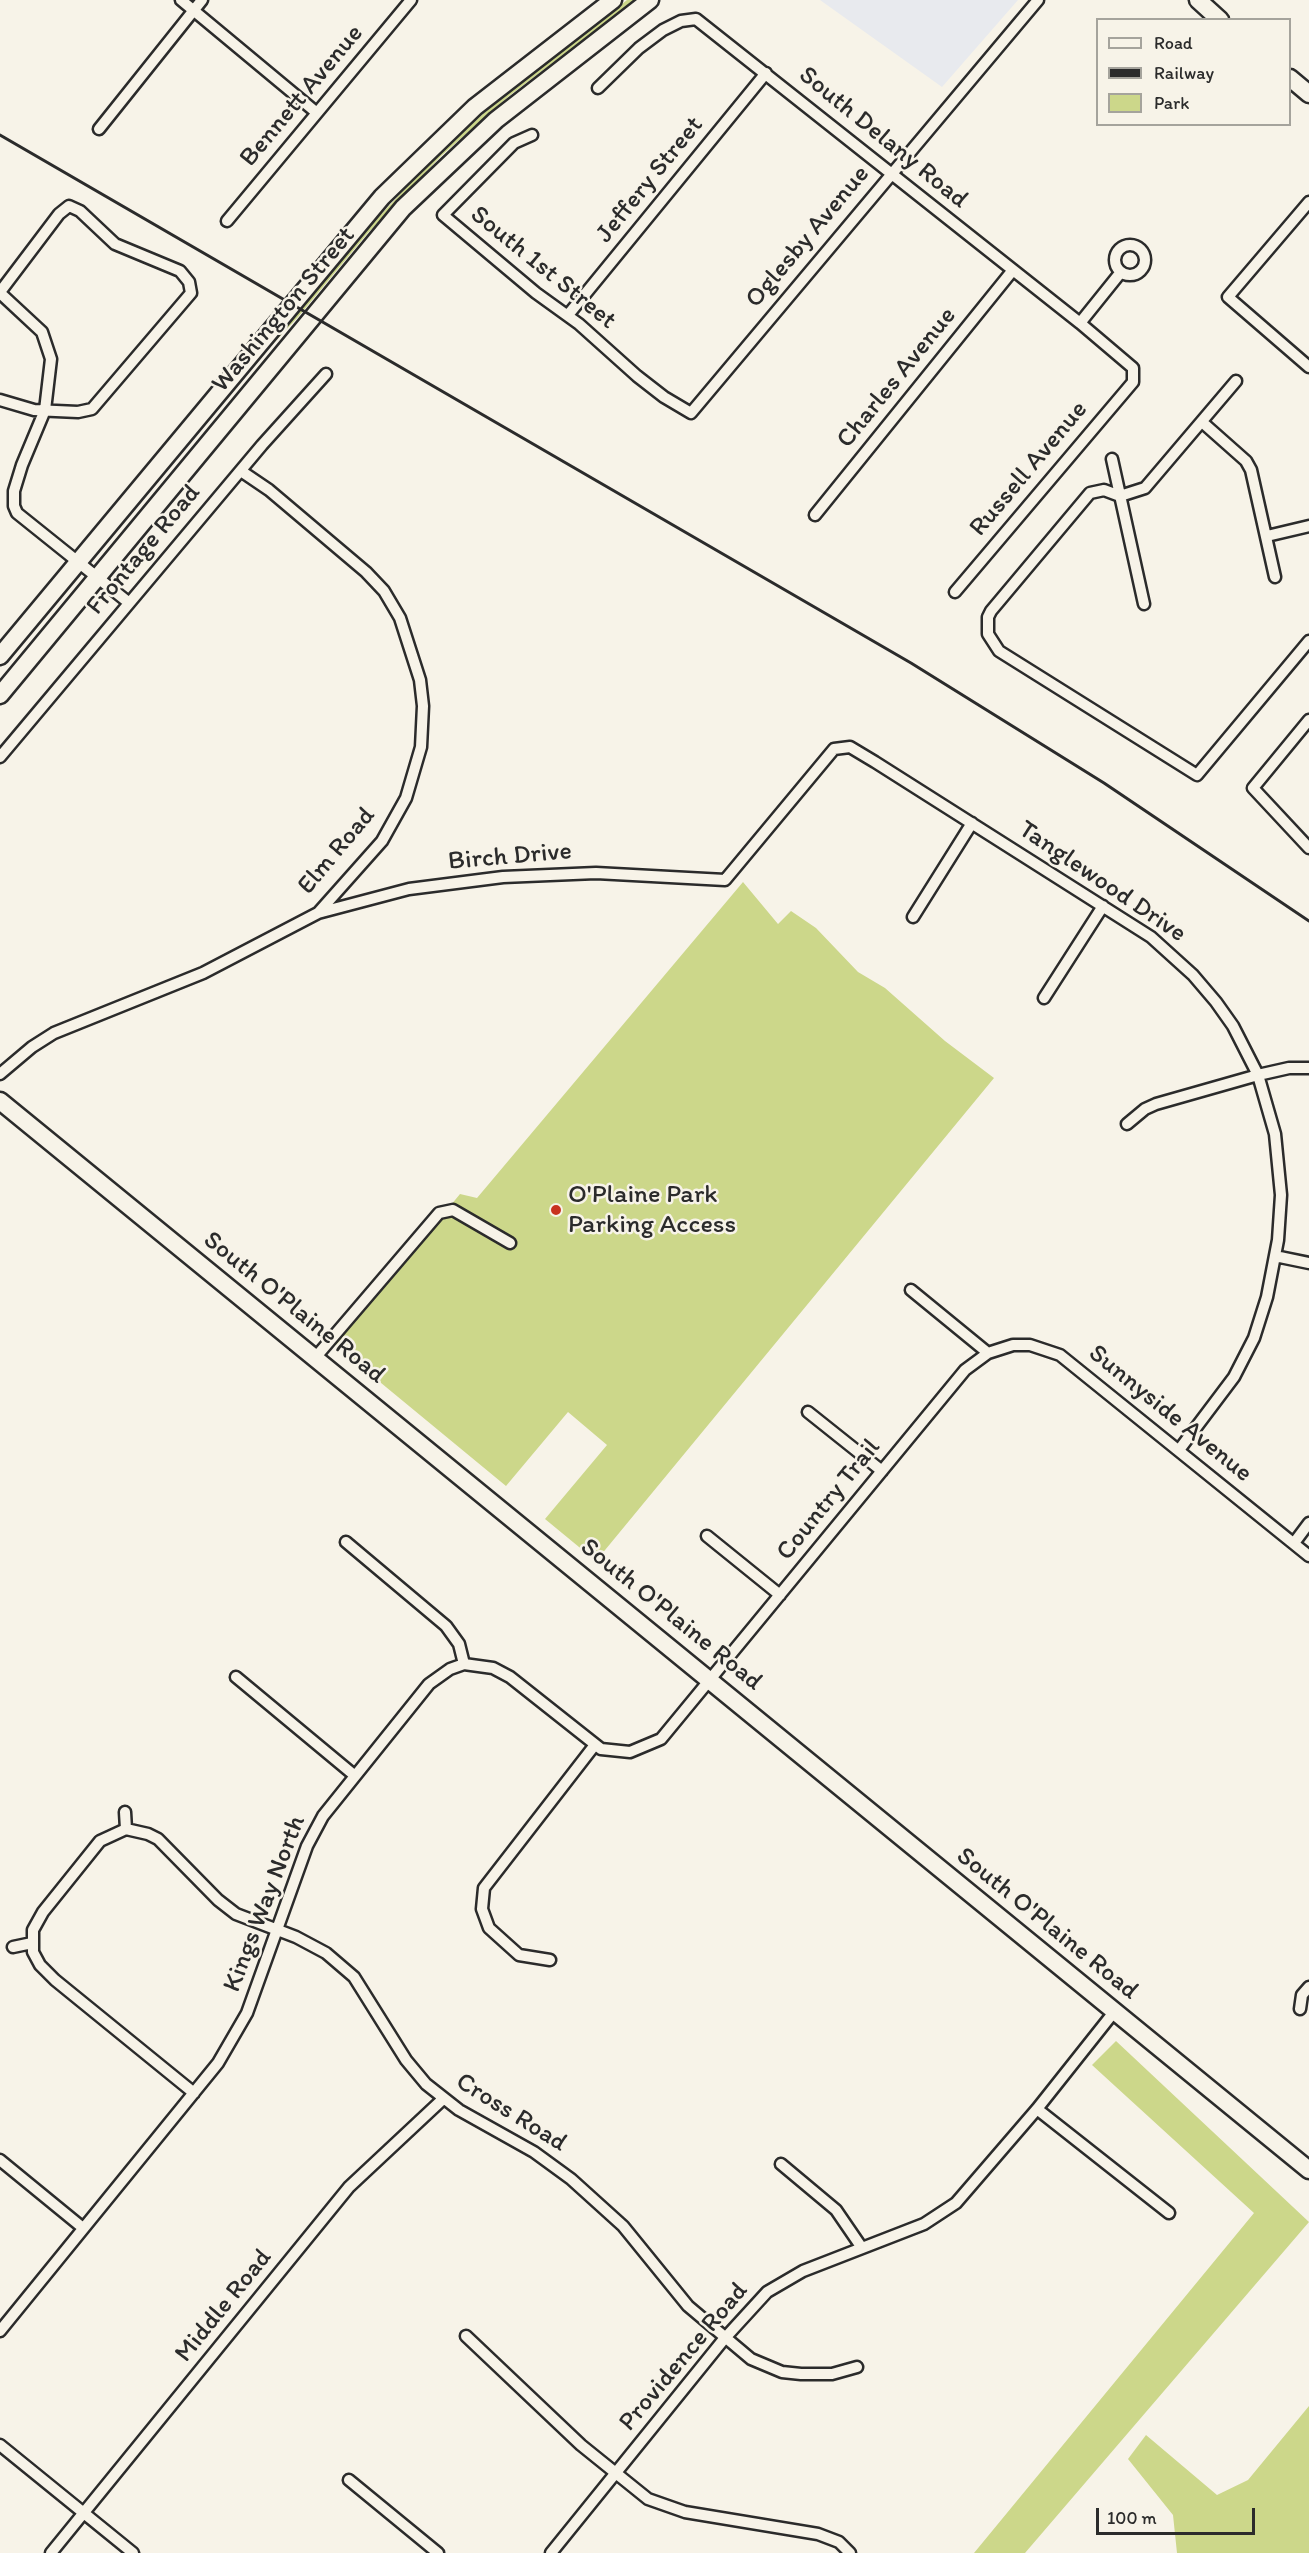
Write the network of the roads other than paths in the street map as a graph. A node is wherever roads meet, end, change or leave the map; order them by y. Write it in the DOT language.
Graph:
graph roads {
  1 [pos="181,0"];
  2 [pos="202,0"];
  3 [pos="411,0"];
  4 [pos="613,0"];
  5 [pos="650,0"];
  6 [pos="1038,0"];
  7 [pos="1198,0"];
  8 [pos="194,10"];
  9 [pos="1218,18"];
  10 [pos="766,74"];
  11 [pos="1291,79"];
  12 [pos="598,88"];
  13 [pos="1309,94"];
  14 [pos="317,113"];
  15 [pos="99,129"];
  16 [pos="532,135"];
  17 [pos="890,173"];
  18 [pos="1309,202"];
  19 [pos="227,221"];
  20 [pos="1013,270"];
  21 [pos="1121,272"];
  22 [pos="0,292"];
  23 [pos="568,315"];
  24 [pos="1080,323"];
  25 [pos="1309,367"];
  26 [pos="1134,373"];
  27 [pos="326,374"];
  28 [pos="1236,381"];
  29 [pos="707,394"];
  30 [pos="0,400"];
  31 [pos="45,410"];
  32 [pos="1202,423"];
  33 [pos="1112,459"];
  34 [pos="241,471"];
  35 [pos="1120,496"];
  36 [pos="814,515"];
  37 [pos="1309,526"];
  38 [pos="1267,536"];
  39 [pos="79,562"];
  40 [pos="96,577"];
  41 [pos="1275,577"];
  42 [pos="955,592"];
  43 [pos="128,603"];
  44 [pos="1144,604"];
  45 [pos="1309,641"];
  46 [pos="0,656"];
  47 [pos="0,694"];
  48 [pos="1309,720"];
  49 [pos="0,757"];
  50 [pos="972,823"];
  51 [pos="1309,848"];
  52 [pos="708,879"];
  53 [pos="1102,906"];
  54 [pos="318,913"];
  55 [pos="913,917"];
  56 [pos="1044,998"];
  57 [pos="1309,1068"];
  58 [pos="0,1074"];
  59 [pos="1258,1075"];
  60 [pos="0,1101"];
  61 [pos="1127,1124"];
  62 [pos="510,1243"];
  63 [pos="1275,1256"];
  64 [pos="1309,1263"];
  65 [pos="910,1290"];
  66 [pos="988,1353"];
  67 [pos="315,1358"];
  68 [pos="808,1412"];
  69 [pos="1179,1450"];
  70 [pos="882,1471"];
  71 [pos="1309,1524"];
  72 [pos="708,1536"];
  73 [pos="346,1542"];
  74 [pos="1294,1543"];
  75 [pos="1309,1556"];
  76 [pos="780,1595"];
  77 [pos="464,1664"];
  78 [pos="236,1677"];
  79 [pos="710,1680"];
  80 [pos="594,1746"];
  81 [pos="354,1774"];
  82 [pos="125,1812"];
  83 [pos="126,1829"];
  84 [pos="276,1930"];
  85 [pos="32,1943"];
  86 [pos="14,1947"];
  87 [pos="550,1960"];
  88 [pos="1309,1987"];
  89 [pos="1300,2009"];
  90 [pos="1113,2012"];
  91 [pos="194,2093"];
  92 [pos="443,2099"];
  93 [pos="1037,2109"];
  94 [pos="0,2160"];
  95 [pos="781,2164"];
  96 [pos="1309,2170"];
  97 [pos="1169,2212"];
  98 [pos="83,2228"];
  99 [pos="862,2248"];
  100 [pos="0,2331"];
  101 [pos="466,2336"];
  102 [pos="724,2338"];
  103 [pos="857,2367"];
  104 [pos="0,2445"];
  105 [pos="616,2474"];
  106 [pos="349,2480"];
  107 [pos="84,2513"];
  108 [pos="51,2553"];
  109 [pos="133,2553"];
  110 [pos="438,2553"];
  111 [pos="551,2553"];
  112 [pos="850,2553"];
  1 -- 8 [label="street"];
  2 -- 8 [label="street"];
  3 -- 14 [label="street, Bennett Avenue"];
  4 -- 39 [label="main road, Washington Street"];
  5 -- 40 [label="main road, Washington Street"];
  6 -- 17 [label="street, Oglesby Avenue"];
  7 -- 9 [label="main road"];
  8 -- 14 [label="street"];
  8 -- 15 [label="street"];
  10 -- 12 [label="street, South Delany Road"];
  10 -- 17 [label="street, South Delany Road"];
  10 -- 23 [label="street, Jeffery Street"];
  11 -- 13 [label="main road"];
  14 -- 19 [label="street, Bennett Avenue"];
  16 -- 23 [label="street, South 1st Street"];
  17 -- 20 [label="street, South Delany Road"];
  17 -- 29 [label="street, Oglesby Avenue"];
  18 -- 25 [label="street"];
  20 -- 24 [label="street, South Delany Road"];
  20 -- 36 [label="street, Charles Avenue"];
  21 -- 24 [label="street"];
  22 -- 31 [label="street"];
  22 -- 31 [label="street"];
  23 -- 29 [label="street, South 1st Street"];
  24 -- 26 [label="street, South Delany Road"];
  26 -- 42 [label="street, Russell Avenue"];
  27 -- 34 [label="street, Frontage Road"];
  28 -- 32 [label="street"];
  30 -- 31 [label="street"];
  31 -- 39 [label="street"];
  32 -- 35 [label="street"];
  32 -- 38 [label="street"];
  33 -- 35 [label="street"];
  34 -- 43 [label="street, Frontage Road"];
  34 -- 54 [label="street, Elm Road"];
  35 -- 44 [label="street"];
  35 -- 45 [label="street"];
  37 -- 38 [label="street"];
  38 -- 41 [label="street"];
  39 -- 40 [label="street"];
  39 -- 46 [label="main road, Washington Street"];
  40 -- 43 [label="street"];
  40 -- 47 [label="main road, Washington Street"];
  43 -- 49 [label="street, Frontage Road"];
  48 -- 51 [label="street"];
  50 -- 52 [label="street, Tanglewood Drive"];
  50 -- 53 [label="street, Tanglewood Drive"];
  50 -- 55 [label="street"];
  52 -- 54 [label="street, Birch Drive"];
  53 -- 56 [label="street"];
  53 -- 59 [label="street, Tanglewood Drive"];
  54 -- 58 [label="street, Elm Road"];
  57 -- 59 [label="street"];
  59 -- 61 [label="street"];
  59 -- 63 [label="street, Tanglewood Drive"];
  60 -- 67 [label="main road, South O'Plaine Road"];
  62 -- 67 [label="street"];
  63 -- 64 [label="street"];
  63 -- 69 [label="street, Tanglewood Drive"];
  65 -- 66 [label="street"];
  66 -- 69 [label="street, Sunnyside Avenue"];
  66 -- 70 [label="street, Country Trail"];
  67 -- 79 [label="main road, South O'Plaine Road"];
  68 -- 70 [label="street"];
  69 -- 74 [label="street, Sunnyside Avenue"];
  70 -- 76 [label="street, Country Trail"];
  71 -- 74 [label="street"];
  72 -- 76 [label="street"];
  73 -- 77 [label="street"];
  74 -- 75 [label="street, Sunnyside Avenue"];
  76 -- 79 [label="street, Country Trail"];
  77 -- 80 [label="street"];
  77 -- 81 [label="street, Kings Way North"];
  78 -- 81 [label="street"];
  79 -- 80 [label="street"];
  79 -- 90 [label="main road, South O'Plaine Road"];
  80 -- 87 [label="street"];
  81 -- 84 [label="street, Kings Way North"];
  82 -- 83 [label="street"];
  83 -- 84 [label="street, Cross Road"];
  83 -- 85 [label="street"];
  84 -- 91 [label="street, Kings Way North"];
  84 -- 92 [label="street, Cross Road"];
  85 -- 86 [label="street"];
  85 -- 91 [label="street"];
  88 -- 89 [label="street"];
  90 -- 93 [label="street, Providence Road"];
  90 -- 96 [label="main road, South O'Plaine Road"];
  91 -- 98 [label="street, Kings Way North"];
  92 -- 102 [label="street, Cross Road"];
  92 -- 107 [label="street, Middle Road"];
  93 -- 97 [label="street"];
  93 -- 99 [label="street, Providence Road"];
  94 -- 98 [label="street"];
  95 -- 99 [label="street"];
  98 -- 100 [label="street, Kings Way North"];
  99 -- 102 [label="street, Providence Road"];
  101 -- 105 [label="street"];
  102 -- 103 [label="street, Cross Road"];
  102 -- 105 [label="street, Providence Road"];
  104 -- 107 [label="street"];
  105 -- 111 [label="street, Providence Road"];
  105 -- 112 [label="street"];
  106 -- 110 [label="street"];
  107 -- 108 [label="street, Middle Road"];
  107 -- 109 [label="street"];
}
